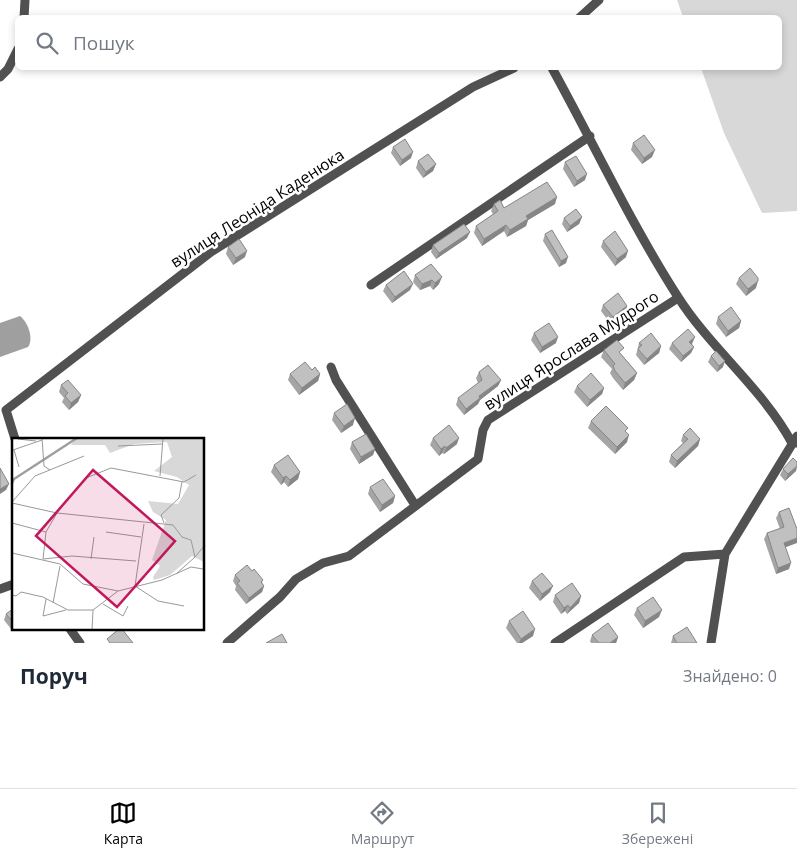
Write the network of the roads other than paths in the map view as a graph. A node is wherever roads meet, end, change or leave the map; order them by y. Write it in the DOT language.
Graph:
graph roads {
  1 [pos="25,0"];
  2 [pos="599,0"];
  3 [pos="24,15"];
  4 [pos="582,15"];
  5 [pos="15,54"];
  6 [pos="510,70"];
  7 [pos="553,70"];
  8 [pos="0,76"];
  9 [pos="590,136"];
  10 [pos="371,285"];
  11 [pos="678,298"];
  12 [pos="331,367"];
  13 [pos="3,408"];
  14 [pos="15,438"];
  15 [pos="795,441"];
  16 [pos="415,505"];
  17 [pos="725,554"];
  18 [pos="12,585"];
  19 [pos="0,589"];
  20 [pos="71,630"];
  21 [pos="80,643"];
  22 [pos="227,643"];
  23 [pos="555,643"];
  24 [pos="711,643"];
  1 -- 3 [label="street"];
  2 -- 4 [label="street"];
  5 -- 8 [label="street"];
  6 -- 13 [label="street, вулиця Леоніда Каденюка"];
  7 -- 9 [label="street, вулиця Ярослава Мудрого"];
  9 -- 10 [label="street"];
  9 -- 11 [label="street, вулиця Ярослава Мудрого"];
  11 -- 15 [label="street, вулиця Ярослава Мудрого"];
  11 -- 16 [label="street, вулиця Ярослава Мудрого"];
  12 -- 16 [label="street"];
  13 -- 14 [label="street, вулиця Леоніда Каденюка"];
  15 -- 17 [label="street, вулиця Ярослава Мудрого"];
  16 -- 22 [label="street"];
  17 -- 23 [label="street"];
  17 -- 24 [label="street, вулиця Ярослава Мудрого"];
  18 -- 19 [label="street"];
  20 -- 21 [label="street"];
}
